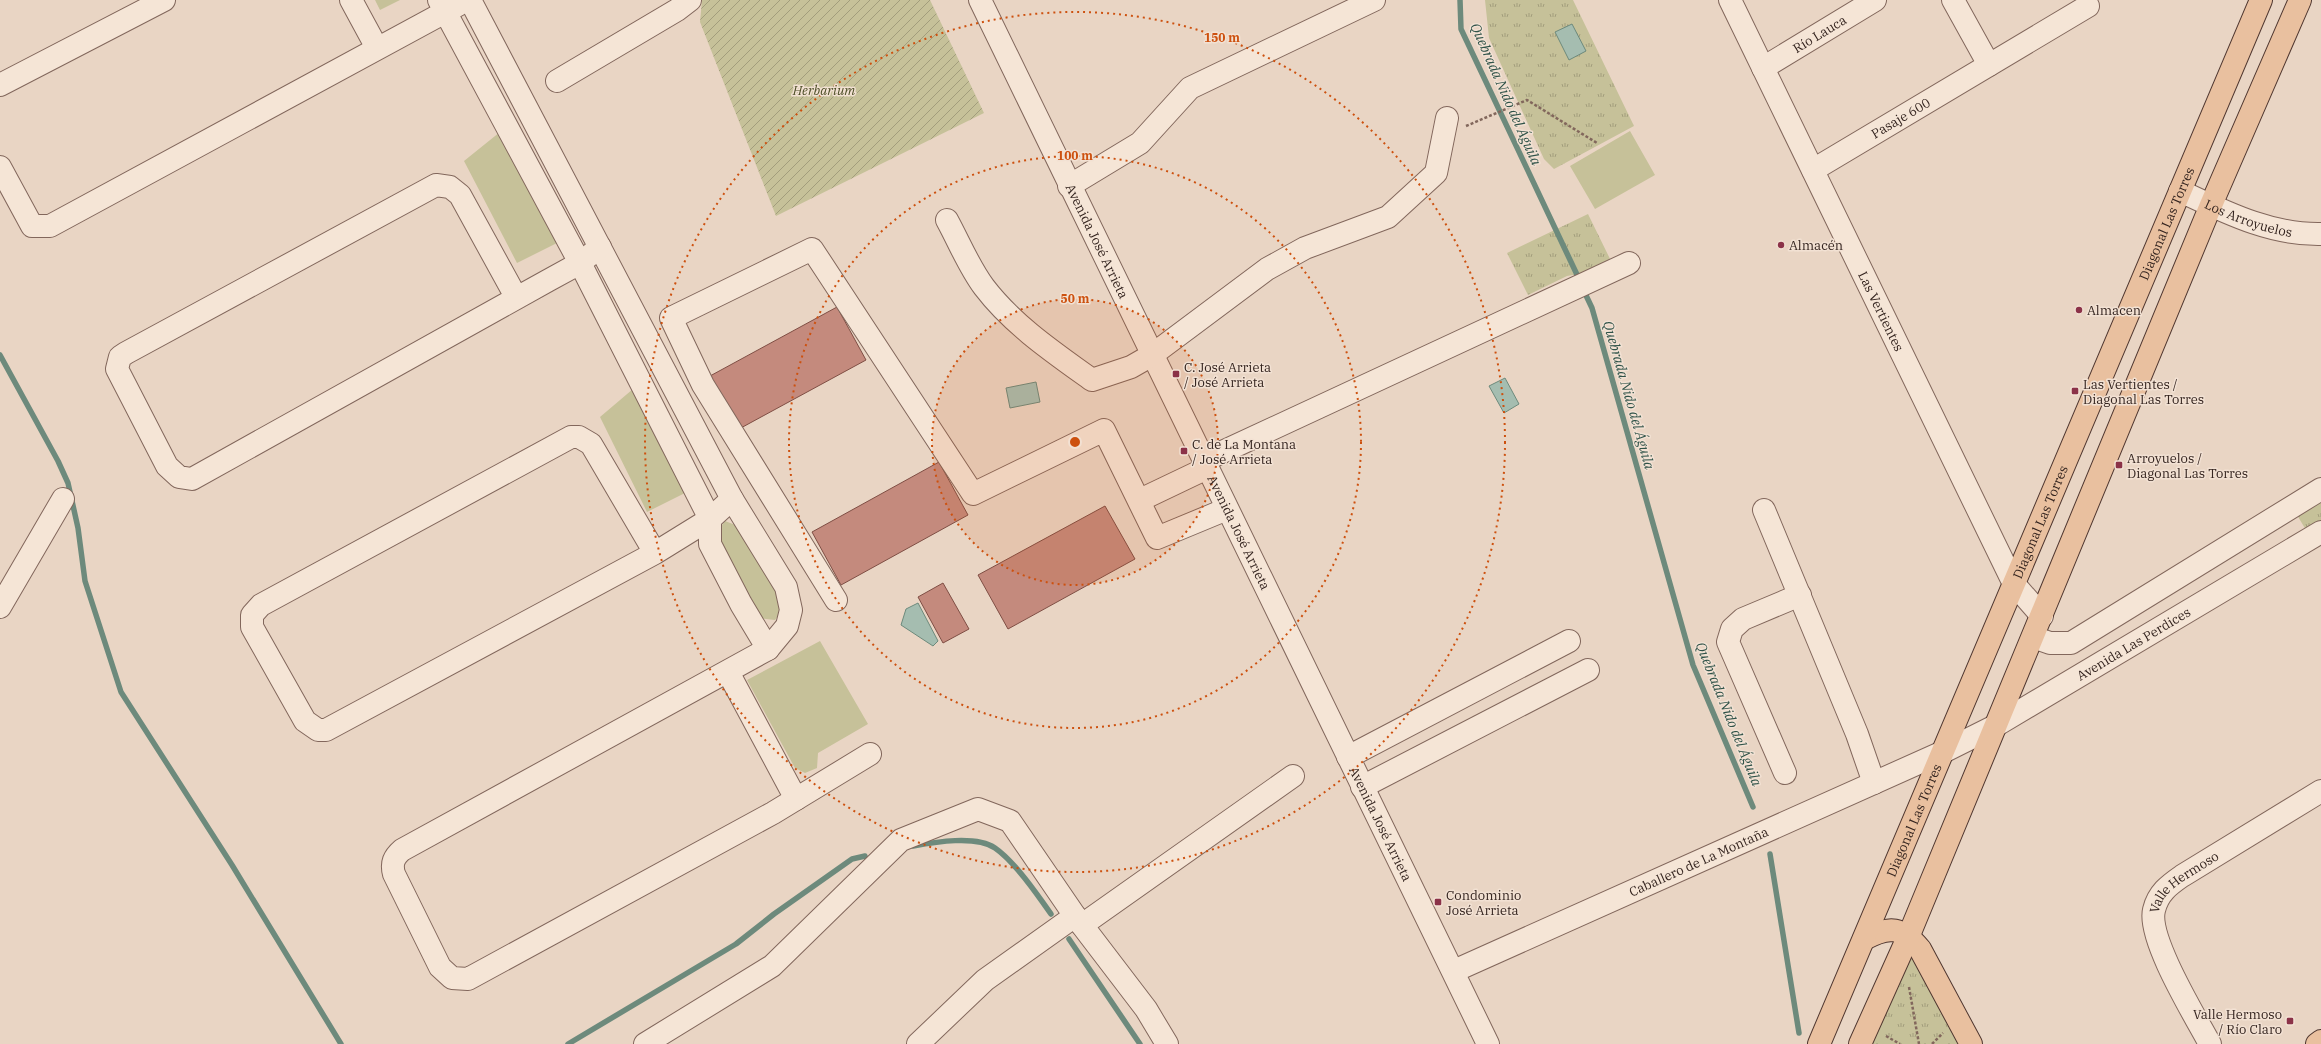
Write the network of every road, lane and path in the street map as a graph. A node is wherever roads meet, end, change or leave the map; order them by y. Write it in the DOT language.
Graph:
graph roads {
  1 [pos="164,0"];
  2 [pos="350,0"];
  3 [pos="466,0"];
  4 [pos="470,0"];
  5 [pos="690,0"];
  6 [pos="1374,0"];
  7 [pos="1730,0"];
  8 [pos="1875,0"];
  9 [pos="1953,0"];
  10 [pos="2261,0"];
  11 [pos="2300,0"];
  12 [pos="981,2"];
  13 [pos="442,6"];
  14 [pos="2088,6"];
  15 [pos="377,48"];
  16 [pos="1988,65"];
  17 [pos="1763,68"];
  18 [pos="557,82"];
  19 [pos="0,85"];
  20 [pos="1488,117"];
  21 [pos="1447,118"];
  22 [pos="1597,143"];
  23 [pos="0,167"];
  24 [pos="1813,170"];
  25 [pos="1070,186"];
  26 [pos="2180,191"];
  27 [pos="2211,205"];
  28 [pos="947,220"];
  29 [pos="2321,234"];
  30 [pos="600,247"];
  31 [pos="580,263"];
  32 [pos="1629,263"];
  33 [pos="516,298"];
  34 [pos="1152,355"];
  35 [pos="1205,464"];
  36 [pos="2321,489"];
  37 [pos="62,499"];
  38 [pos="732,499"];
  39 [pos="1140,500"];
  40 [pos="1227,509"];
  41 [pos="1764,510"];
  42 [pos="710,519"];
  43 [pos="2321,532"];
  44 [pos="655,553"];
  45 [pos="2014,584"];
  46 [pos="1800,595"];
  47 [pos="836,600"];
  48 [pos="0,607"];
  49 [pos="2042,616"];
  50 [pos="2033,637"];
  51 [pos="1569,641"];
  52 [pos="768,649"];
  53 [pos="1588,670"];
  54 [pos="728,672"];
  55 [pos="1995,726"];
  56 [pos="1943,752"];
  57 [pos="870,754"];
  58 [pos="1348,757"];
  59 [pos="1786,773"];
  60 [pos="1293,776"];
  61 [pos="1874,783"];
  62 [pos="1362,787"];
  63 [pos="2321,791"];
  64 [pos="796,799"];
  65 [pos="1079,920"];
  66 [pos="1909,935"];
  67 [pos="1864,939"];
  68 [pos="1454,971"];
  69 [pos="1908,984"];
  70 [pos="2321,1041"];
  71 [pos="645,1044"];
  72 [pos="918,1044"];
  73 [pos="1167,1044"];
  74 [pos="1488,1044"];
  75 [pos="1819,1044"];
  76 [pos="1860,1044"];
  77 [pos="1919,1044"];
  78 [pos="1971,1044"];
  79 [pos="2210,1044"];
  80 [pos="2317,1044"];
  1 -- 19 [label="street"];
  2 -- 15 [label="street"];
  3 -- 13 [label="street"];
  4 -- 30 [label="street"];
  5 -- 18 [label="street"];
  6 -- 25 [label="street"];
  7 -- 17 [label="street, Las Vertientes"];
  8 -- 17 [label="street, Río Lauca"];
  9 -- 16 [label="street"];
  10 -- 26 [label="main road, Diagonal Las Torres"];
  11 -- 27 [label="main road"];
  12 -- 25 [label="street, Avenida José Arrieta"];
  13 -- 15 [label="street"];
  13 -- 31 [label="street"];
  14 -- 16 [label="street, Pasaje 600"];
  15 -- 23 [label="street"];
  16 -- 24 [label="street, Pasaje 600"];
  17 -- 24 [label="street, Las Vertientes"];
  20 -- 22 [label="path"];
  21 -- 34 [label="street"];
  24 -- 45 [label="street, Las Vertientes"];
  25 -- 34 [label="street, Avenida José Arrieta"];
  26 -- 27 [label="street, Los Arroyuelos"];
  26 -- 45 [label="main road, Diagonal Las Torres"];
  27 -- 29 [label="street, Los Arroyuelos"];
  27 -- 49 [label="main road"];
  28 -- 34 [label="street"];
  30 -- 31 [label="street"];
  30 -- 38 [label="street"];
  31 -- 33 [label="street"];
  31 -- 42 [label="street"];
  32 -- 35 [label="street"];
  33 -- 33 [label="street"];
  34 -- 35 [label="street, Avenida José Arrieta"];
  35 -- 39 [label="street"];
  35 -- 40 [label="street, Avenida José Arrieta"];
  36 -- 50 [label="street"];
  37 -- 48 [label="street"];
  38 -- 42 [label="street"];
  38 -- 52 [label="street"];
  39 -- 40 [label="street"];
  39 -- 47 [label="street"];
  40 -- 58 [label="street, Avenida José Arrieta"];
  41 -- 46 [label="street"];
  42 -- 44 [label="street"];
  42 -- 52 [label="street"];
  43 -- 55 [label="street, Avenida Las Perdices"];
  44 -- 44 [label="street"];
  45 -- 49 [label="street, Las Vertientes"];
  45 -- 56 [label="main road, Diagonal Las Torres"];
  46 -- 59 [label="street"];
  46 -- 61 [label="street"];
  49 -- 50 [label="main road"];
  50 -- 55 [label="main road"];
  51 -- 58 [label="street"];
  52 -- 54 [label="street"];
  53 -- 62 [label="street"];
  54 -- 64 [label="street"];
  54 -- 64 [label="street"];
  55 -- 56 [label="street, Avenida Las Perdices"];
  55 -- 66 [label="main road"];
  56 -- 61 [label="street, Caballero de La Montaña"];
  56 -- 67 [label="main road, Diagonal Las Torres"];
  57 -- 64 [label="street"];
  58 -- 62 [label="street, Avenida José Arrieta"];
  60 -- 65 [label="street"];
  61 -- 68 [label="street, Caballero de La Montaña"];
  62 -- 68 [label="street, Avenida José Arrieta"];
  63 -- 79 [label="street, Valle Hermoso"];
  65 -- 71 [label="street"];
  65 -- 72 [label="street"];
  65 -- 73 [label="street"];
  66 -- 67 [label="main road"];
  66 -- 76 [label="main road"];
  66 -- 78 [label="main road"];
  67 -- 75 [label="main road, Diagonal Las Torres"];
  68 -- 74 [label="street, Avenida José Arrieta"];
  69 -- 77 [label="path"];
  70 -- 80 [label="main road"];
}
